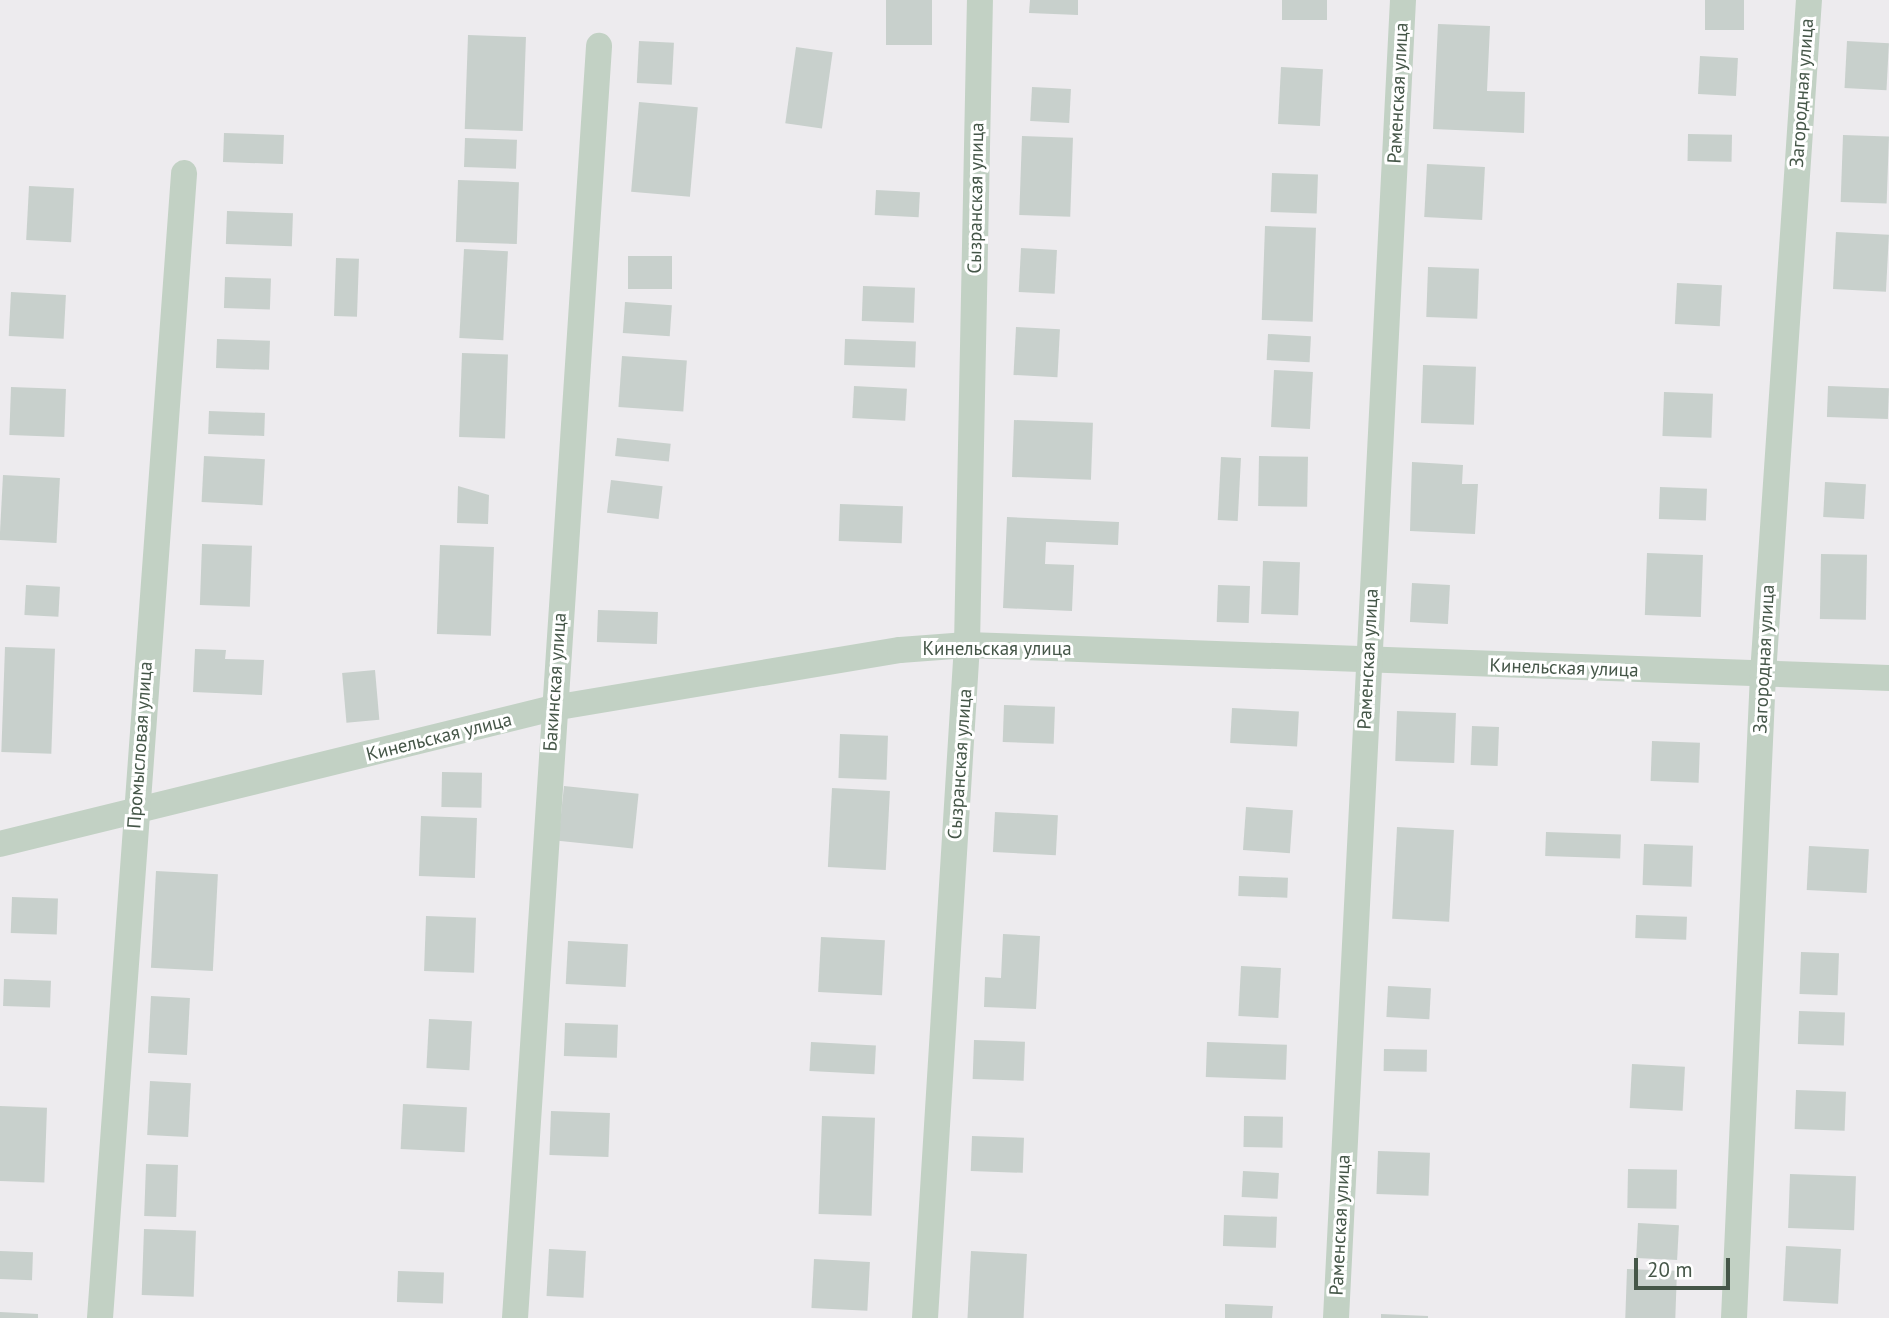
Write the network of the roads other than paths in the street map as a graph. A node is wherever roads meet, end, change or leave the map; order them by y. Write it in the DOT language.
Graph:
graph roads {
  1 [pos="980,0"];
  2 [pos="1403,0"];
  3 [pos="1809,0"];
  4 [pos="599,46"];
  5 [pos="184,173"];
  6 [pos="968,645"];
  7 [pos="1368,662"];
  8 [pos="1762,674"];
  9 [pos="1889,678"];
  10 [pos="552,708"];
  11 [pos="134,814"];
  12 [pos="0,844"];
  13 [pos="100,1318"];
  14 [pos="515,1318"];
  15 [pos="925,1318"];
  16 [pos="1336,1318"];
  17 [pos="1734,1318"];
  1 -- 6 [label="street, Сызранская улица"];
  2 -- 7 [label="street, Раменская улица"];
  3 -- 8 [label="street, Загородная улица"];
  4 -- 10 [label="street, Бакинская улица"];
  5 -- 11 [label="street, Промысловая улица"];
  6 -- 7 [label="street, Кинельская улица"];
  6 -- 10 [label="street, Кинельская улица"];
  6 -- 15 [label="street, Сызранская улица"];
  7 -- 8 [label="street, Кинельская улица"];
  7 -- 16 [label="street, Раменская улица"];
  8 -- 9 [label="street, Кинельская улица"];
  8 -- 17 [label="street, Загородная улица"];
  10 -- 11 [label="street, Кинельская улица"];
  10 -- 14 [label="street, Бакинская улица"];
  11 -- 12 [label="street, Кинельская улица"];
  11 -- 13 [label="street, Промысловая улица"];
}
